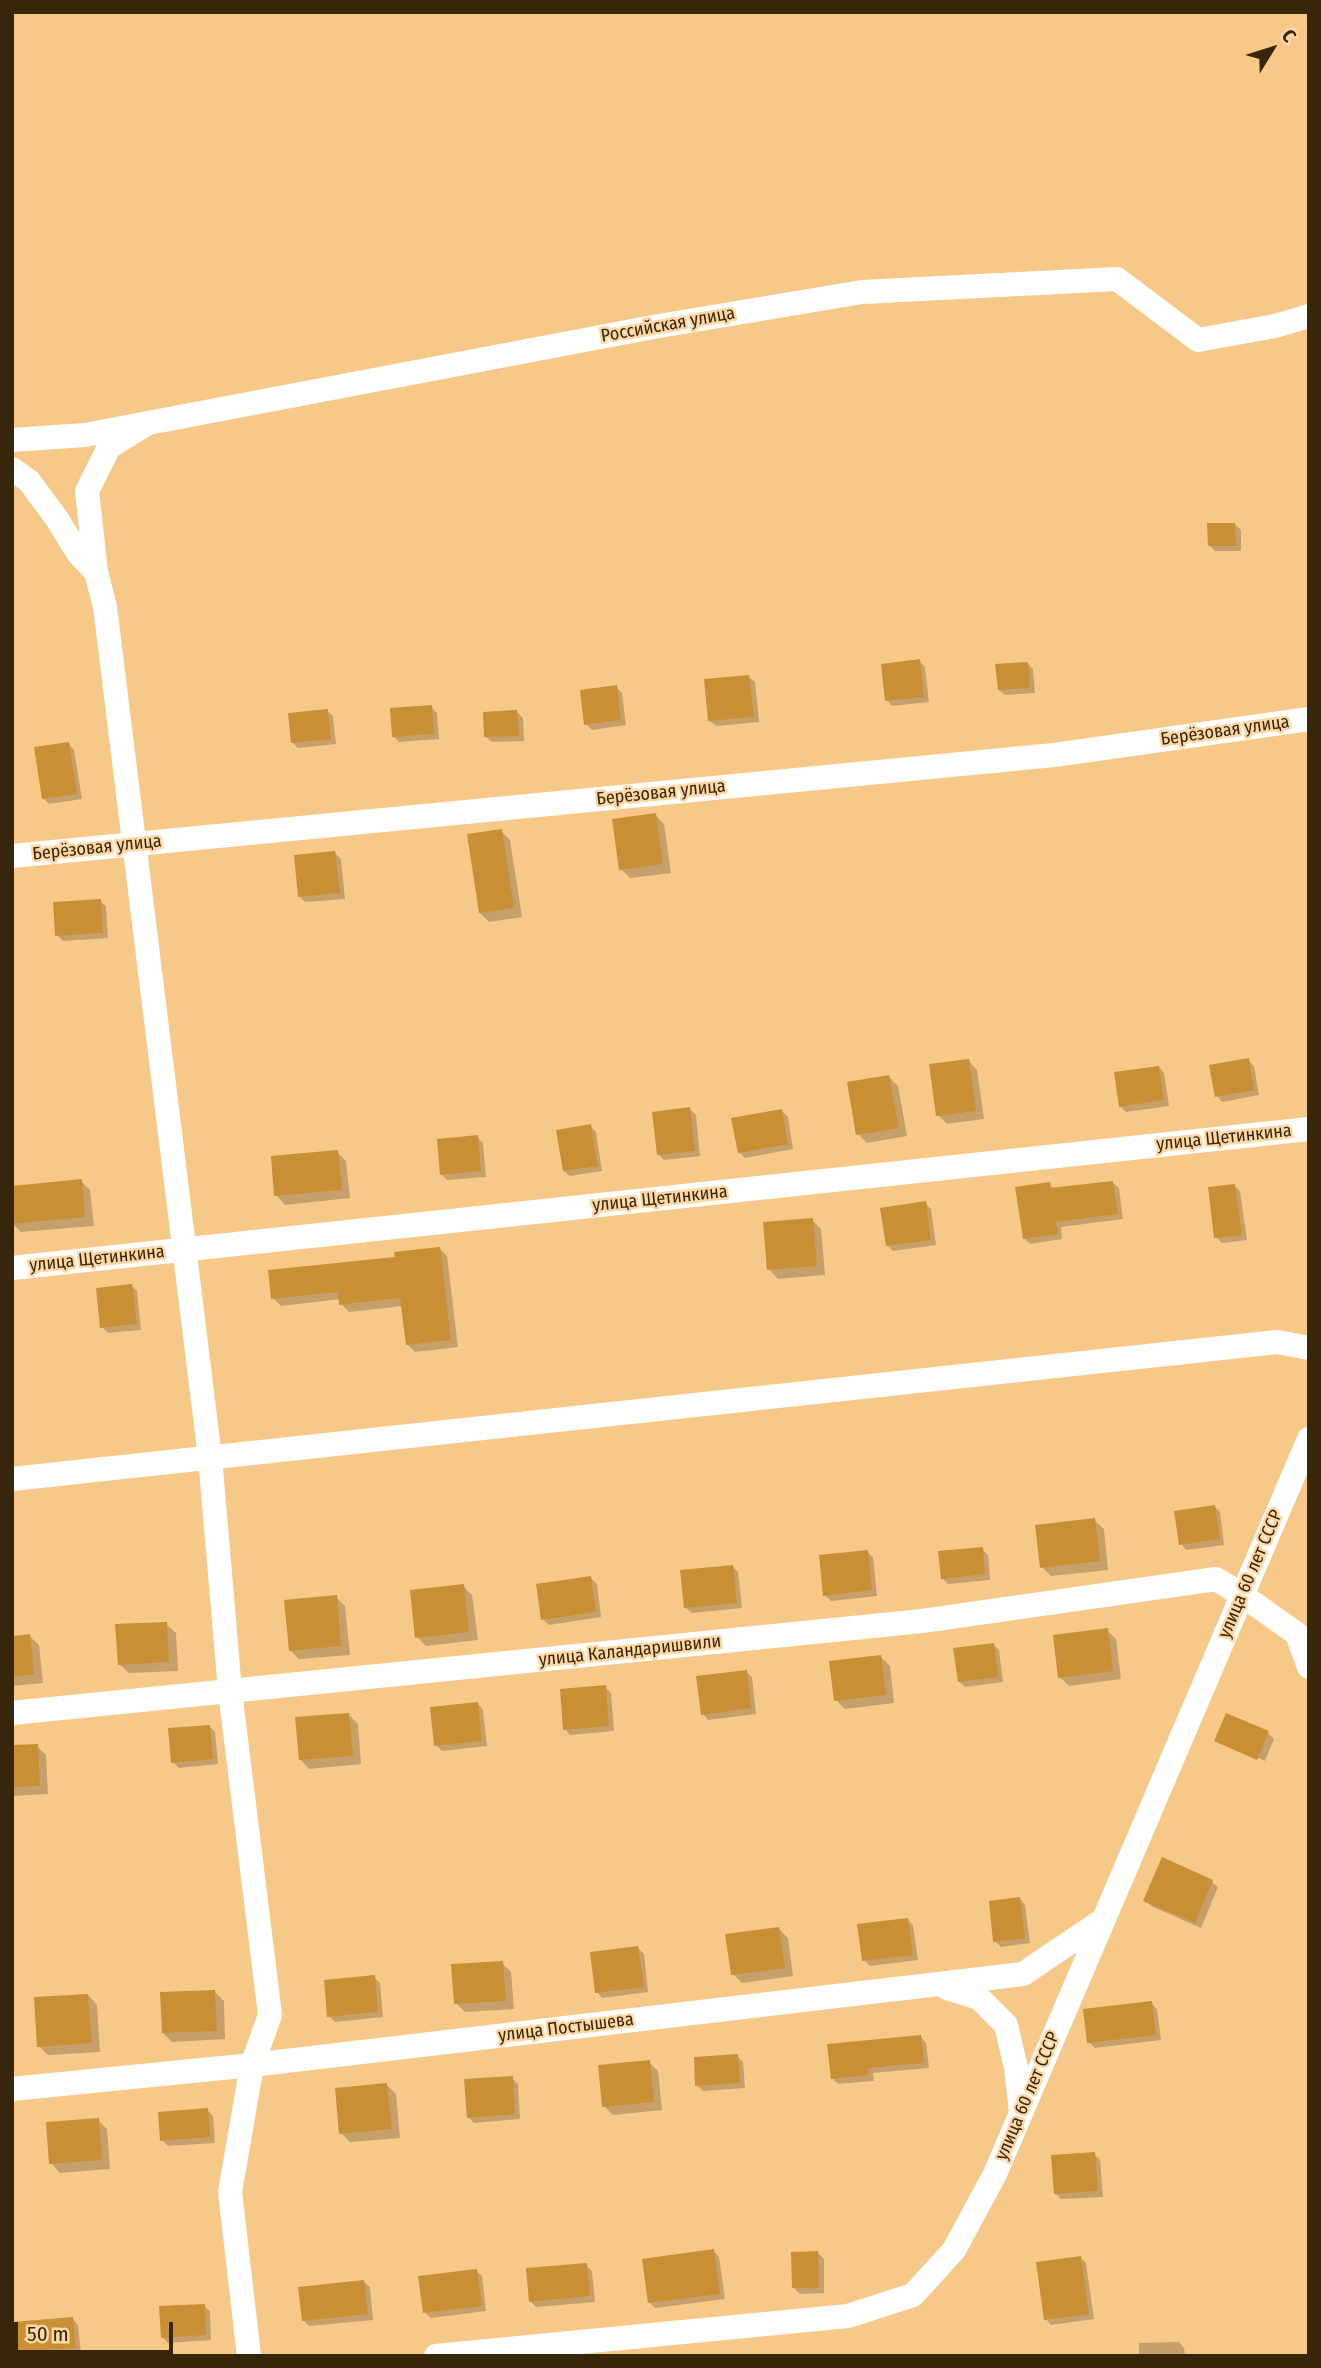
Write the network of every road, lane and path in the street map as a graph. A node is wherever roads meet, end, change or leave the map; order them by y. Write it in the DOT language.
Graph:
graph roads {
  1 [pos="1309,316"];
  2 [pos="148,423"];
  3 [pos="12,440"];
  4 [pos="12,469"];
  5 [pos="96,572"];
  6 [pos="1309,719"];
  7 [pos="135,845"];
  8 [pos="12,856"];
  9 [pos="1309,1129"];
  10 [pos="183,1250"];
  11 [pos="12,1268"];
  12 [pos="1309,1349"];
  13 [pos="1309,1440"];
  14 [pos="210,1457"];
  15 [pos="12,1479"];
  16 [pos="1242,1595"];
  17 [pos="1309,1667"];
  18 [pos="230,1691"];
  19 [pos="12,1713"];
  20 [pos="1103,1920"];
  21 [pos="935,1984"];
  22 [pos="252,2066"];
  23 [pos="12,2089"];
  24 [pos="1021,2112"];
  25 [pos="249,2356"];
  26 [pos="436,2356"];
  1 -- 2 [label="street, Российская улица"];
  2 -- 3 [label="street, Российская улица"];
  2 -- 5 [label="street"];
  4 -- 5 [label="street"];
  5 -- 7 [label="street"];
  6 -- 7 [label="street, Берёзовая улица"];
  7 -- 8 [label="street, Берёзовая улица"];
  7 -- 10 [label="street"];
  9 -- 10 [label="street, улица Щетинкина"];
  10 -- 11 [label="street, улица Щетинкина"];
  10 -- 14 [label="street"];
  12 -- 14 [label="street"];
  13 -- 16 [label="street, улица 60 лет СССР"];
  14 -- 15 [label="street"];
  14 -- 18 [label="street"];
  16 -- 17 [label="street, улица Каландаришвили"];
  16 -- 18 [label="street, улица Каландаришвили"];
  16 -- 20 [label="street, улица 60 лет СССР"];
  18 -- 19 [label="street, улица Каландаришвили"];
  18 -- 22 [label="street"];
  20 -- 21 [label="street, улица Постышева"];
  20 -- 24 [label="street, улица 60 лет СССР"];
  21 -- 22 [label="street, улица Постышева"];
  21 -- 24 [label="street"];
  22 -- 23 [label="street, улица Постышева"];
  22 -- 25 [label="street"];
  24 -- 26 [label="street, улица 60 лет СССР"];
}
